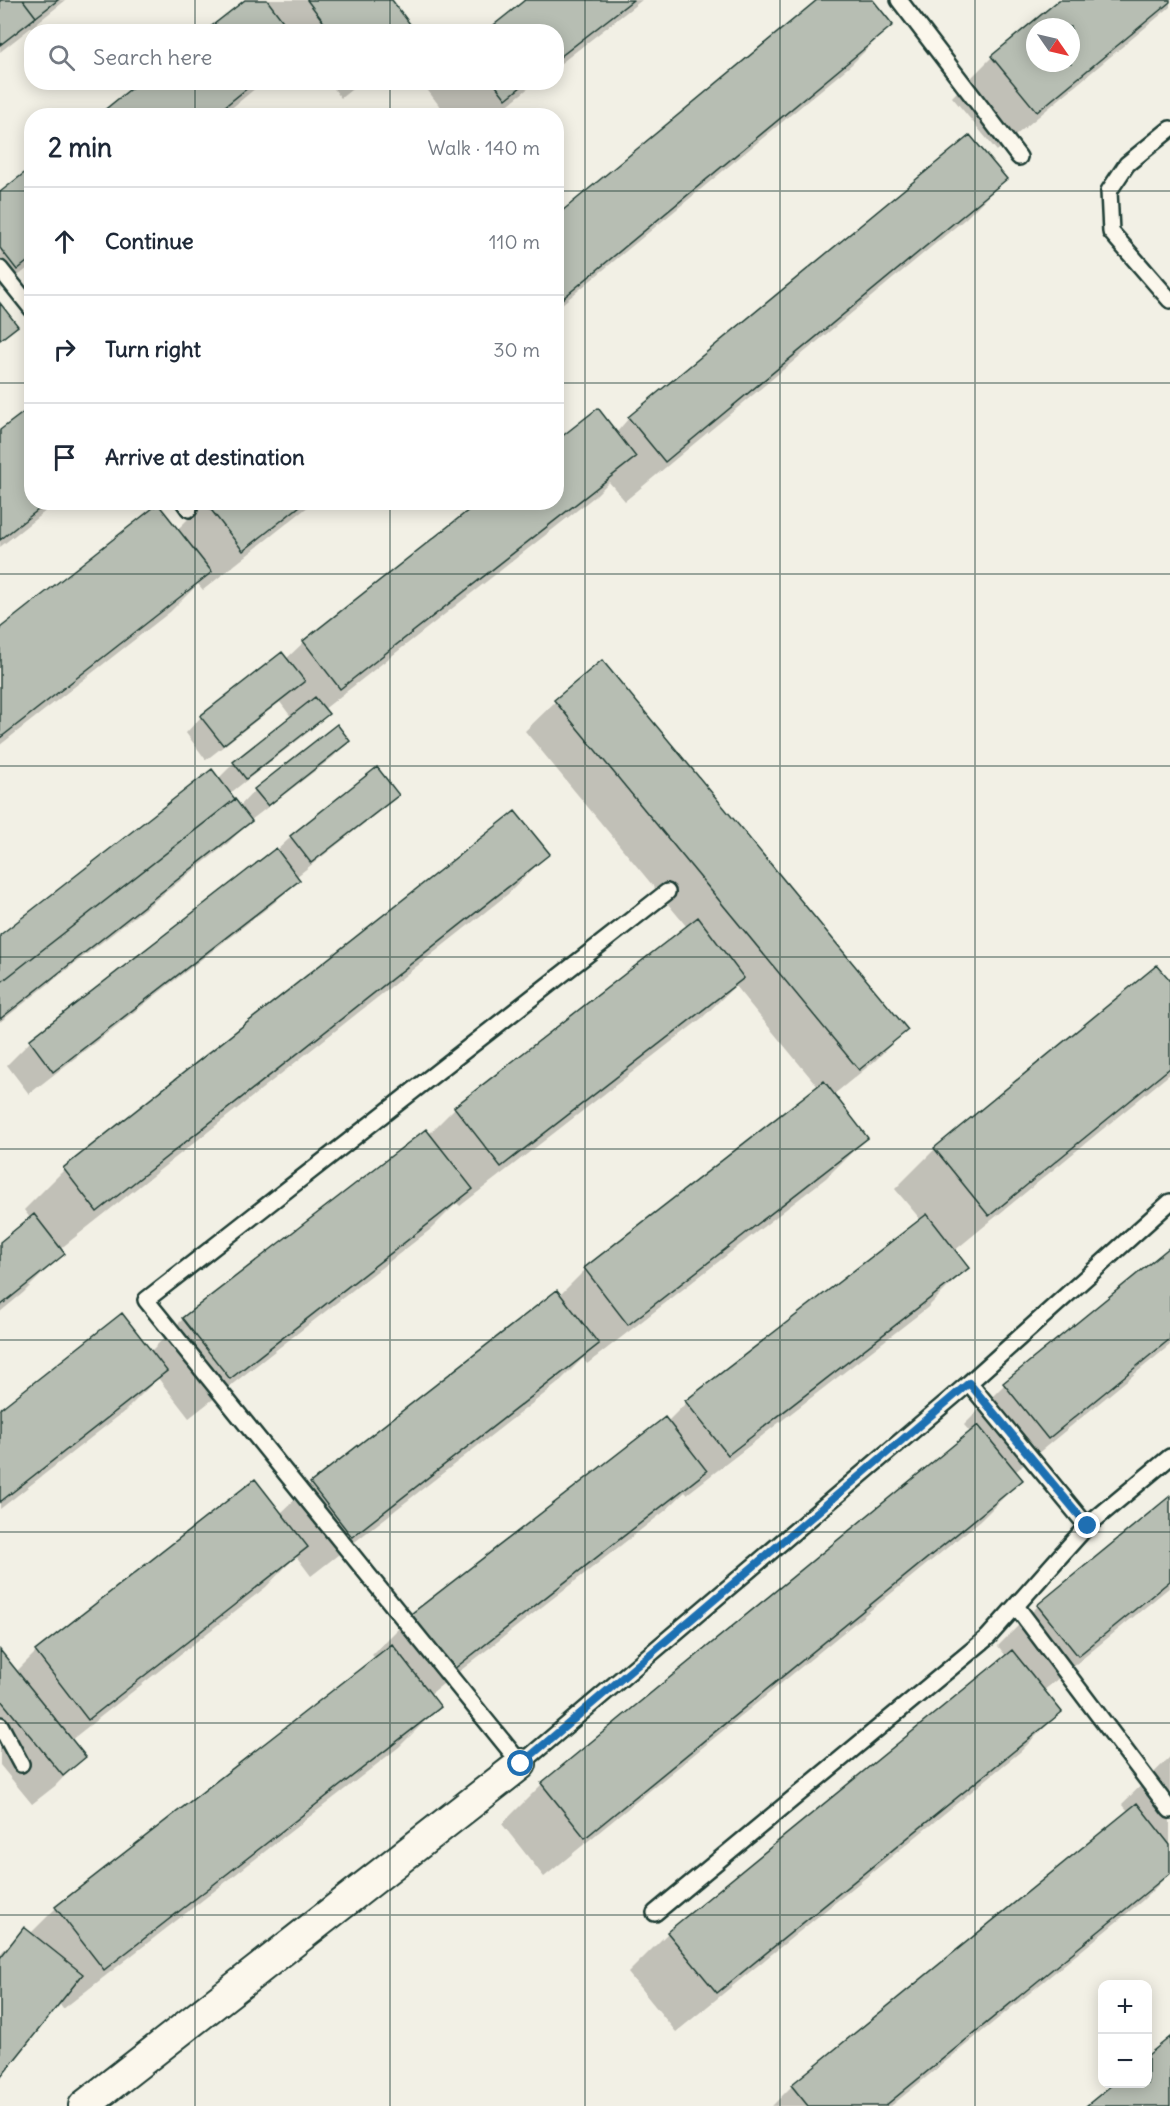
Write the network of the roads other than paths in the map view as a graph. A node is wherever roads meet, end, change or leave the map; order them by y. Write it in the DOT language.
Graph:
graph roads {
  1 [pos="898,0"];
  2 [pos="1170,129"];
  3 [pos="1019,158"];
  4 [pos="0,268"];
  5 [pos="24,299"];
  6 [pos="1170,300"];
  7 [pos="667,892"];
  8 [pos="1170,1202"];
  9 [pos="969,1383"];
  10 [pos="1170,1457"];
  11 [pos="1088,1526"];
  12 [pos="1016,1606"];
  13 [pos="0,1725"];
  14 [pos="21,1764"];
  15 [pos="521,1764"];
  16 [pos="1170,1810"];
  17 [pos="655,1912"];
  18 [pos="84,2106"];
  1 -- 3 [label="lane"];
  2 -- 6 [label="lane"];
  4 -- 5 [label="lane"];
  7 -- 15 [label="lane"];
  8 -- 9 [label="lane"];
  9 -- 11 [label="lane"];
  9 -- 15 [label="lane"];
  10 -- 11 [label="lane"];
  11 -- 12 [label="lane"];
  12 -- 16 [label="lane"];
  12 -- 17 [label="lane"];
  13 -- 14 [label="lane"];
  15 -- 18 [label="street"];
}
